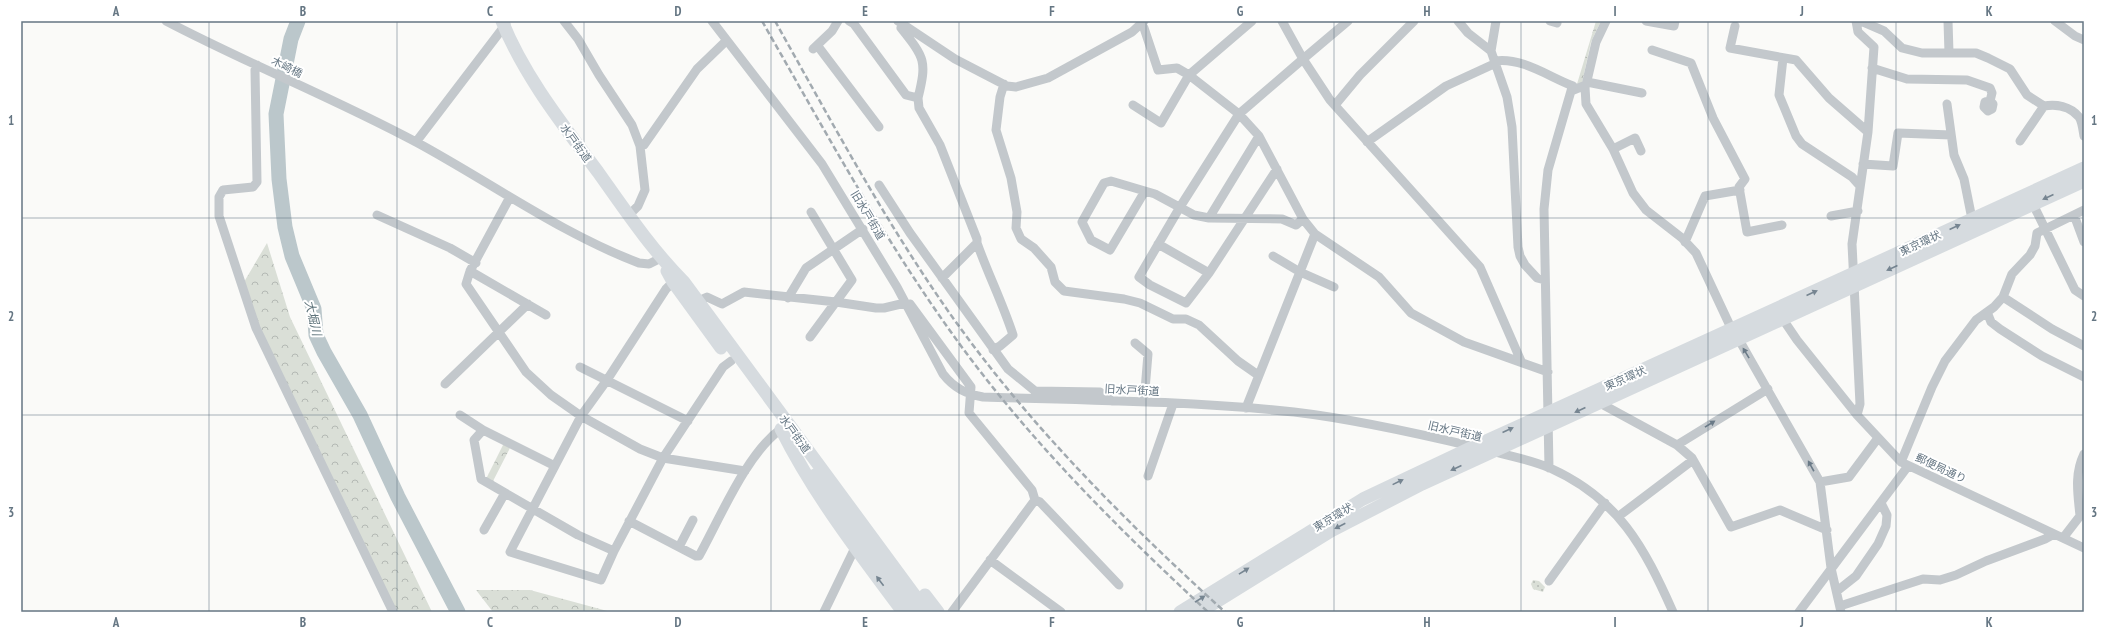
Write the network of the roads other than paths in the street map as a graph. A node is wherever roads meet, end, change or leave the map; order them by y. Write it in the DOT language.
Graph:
graph roads {
  1 [pos="166,21"];
  2 [pos="564,21"];
  3 [pos="712,21"];
  4 [pos="838,21"];
  5 [pos="849,21"];
  6 [pos="1252,21"];
  7 [pos="1282,21"];
  8 [pos="1348,21"];
  9 [pos="1414,21"];
  10 [pos="1458,21"];
  11 [pos="1496,21"];
  12 [pos="1606,21"];
  13 [pos="1646,21"];
  14 [pos="1675,21"];
  15 [pos="1856,21"];
  16 [pos="1861,21"];
  17 [pos="1948,21"];
  18 [pos="2055,21"];
  19 [pos="505,23"];
  20 [pos="901,23"];
  21 [pos="1143,23"];
  22 [pos="1735,26"];
  23 [pos="2084,40"];
  24 [pos="726,41"];
  25 [pos="1652,50"];
  26 [pos="1491,51"];
  27 [pos="1949,53"];
  28 [pos="1783,58"];
  29 [pos="1303,59"];
  30 [pos="1496,62"];
  31 [pos="259,66"];
  32 [pos="1872,68"];
  33 [pos="1189,75"];
  34 [pos="1004,84"];
  35 [pos="1586,84"];
  36 [pos="1571,91"];
  37 [pos="1642,93"];
  38 [pos="918,98"];
  39 [pos="1990,101"];
  40 [pos="1133,104"];
  41 [pos="1947,104"];
  42 [pos="1335,105"];
  43 [pos="2044,106"];
  44 [pos="1239,114"];
  45 [pos="879,127"];
  46 [pos="1868,132"];
  47 [pos="1951,135"];
  48 [pos="1259,136"];
  49 [pos="2084,136"];
  50 [pos="2020,141"];
  51 [pos="416,142"];
  52 [pos="1367,142"];
  53 [pos="640,146"];
  54 [pos="1613,149"];
  55 [pos="1641,150"];
  56 [pos="1863,164"];
  57 [pos="2084,168"];
  58 [pos="1277,169"];
  59 [pos="2084,181"];
  60 [pos="879,185"];
  61 [pos="1860,186"];
  62 [pos="1740,190"];
  63 [pos="1145,191"];
  64 [pos="510,197"];
  65 [pos="2030,198"];
  66 [pos="1180,207"];
  67 [pos="2084,210"];
  68 [pos="810,212"];
  69 [pos="1858,212"];
  70 [pos="377,215"];
  71 [pos="629,215"];
  72 [pos="2074,215"];
  73 [pos="1831,216"];
  74 [pos="1209,218"];
  75 [pos="1244,218"];
  76 [pos="1303,219"];
  77 [pos="1972,219"];
  78 [pos="1782,225"];
  79 [pos="2046,228"];
  80 [pos="863,230"];
  81 [pos="1316,234"];
  82 [pos="977,242"];
  83 [pos="1685,242"];
  84 [pos="2084,242"];
  85 [pos="1158,244"];
  86 [pos="833,249"];
  87 [pos="1273,256"];
  88 [pos="661,258"];
  89 [pos="476,262"];
  90 [pos="470,271"];
  91 [pos="1300,272"];
  92 [pos="1209,273"];
  93 [pos="942,278"];
  94 [pos="1855,279"];
  95 [pos="1545,280"];
  96 [pos="673,282"];
  97 [pos="897,287"];
  98 [pos="1334,287"];
  99 [pos="2084,296"];
  100 [pos="2003,297"];
  101 [pos="788,298"];
  102 [pos="698,301"];
  103 [pos="836,302"];
  104 [pos="905,303"];
  105 [pos="528,304"];
  106 [pos="1987,312"];
  107 [pos="1779,314"];
  108 [pos="546,315"];
  109 [pos="498,332"];
  110 [pos="1735,334"];
  111 [pos="810,337"];
  112 [pos="1135,343"];
  113 [pos="2084,346"];
  114 [pos="993,350"];
  115 [pos="731,361"];
  116 [pos="1521,361"];
  117 [pos="580,367"];
  118 [pos="1548,372"];
  119 [pos="1258,375"];
  120 [pos="2084,378"];
  121 [pos="607,380"];
  122 [pos="445,384"];
  123 [pos="1768,389"];
  124 [pos="770,400"];
  125 [pos="1112,400"];
  126 [pos="1144,402"];
  127 [pos="1598,402"];
  128 [pos="1173,404"];
  129 [pos="1246,408"];
  130 [pos="1549,412"];
  131 [pos="1857,414"];
  132 [pos="460,415"];
  133 [pos="581,416"];
  134 [pos="688,422"];
  135 [pos="1549,425"];
  136 [pos="781,429"];
  137 [pos="483,430"];
  138 [pos="1878,438"];
  139 [pos="1677,445"];
  140 [pos="1473,447"];
  141 [pos="1491,451"];
  142 [pos="2084,454"];
  143 [pos="662,458"];
  144 [pos="1693,460"];
  145 [pos="1904,464"];
  146 [pos="555,466"];
  147 [pos="1549,468"];
  148 [pos="745,471"];
  149 [pos="1148,476"];
  150 [pos="1820,482"];
  151 [pos="505,493"];
  152 [pos="1035,500"];
  153 [pos="1605,503"];
  154 [pos="1880,503"];
  155 [pos="533,509"];
  156 [pos="1619,516"];
  157 [pos="693,520"];
  158 [pos="629,521"];
  159 [pos="484,530"];
  160 [pos="1826,530"];
  161 [pos="2054,534"];
  162 [pos="2063,538"];
  163 [pos="679,547"];
  164 [pos="2084,548"];
  165 [pos="856,549"];
  166 [pos="614,551"];
  167 [pos="990,560"];
  168 [pos="1831,568"];
  169 [pos="1549,581"];
  170 [pos="1119,585"];
  171 [pos="1223,591"];
  172 [pos="1837,591"];
  173 [pos="915,609"];
  174 [pos="1840,609"];
  175 [pos="1181,611"];
  176 [pos="392,612"];
  177 [pos="824,612"];
  178 [pos="938,612"];
  179 [pos="952,612"];
  180 [pos="1062,612"];
  181 [pos="1200,612"];
  182 [pos="1673,612"];
  183 [pos="1799,612"];
  1 -- 31 [label="street, 木崎橋"];
  2 -- 53 [label="street"];
  3 -- 24 [label="street, 旧水戸街道"];
  4 -- 45 [label="street"];
  5 -- 38 [label="street"];
  6 -- 33 [label="street"];
  7 -- 29 [label="street"];
  8 -- 29 [label="street"];
  9 -- 42 [label="street"];
  10 -- 26 [label="street"];
  11 -- 26 [label="street"];
  12 -- 35 [label="street"];
  13 -- 14 [label="street"];
  15 -- 32 [label="street"];
  16 -- 27 [label="street"];
  17 -- 27 [label="street"];
  18 -- 23 [label="street"];
  19 -- 51 [label="street"];
  19 -- 71 [label="highway, 水戸街道"];
  20 -- 34 [label="street"];
  20 -- 38 [label="street"];
  21 -- 33 [label="street"];
  21 -- 34 [label="street"];
  22 -- 28 [label="street"];
  24 -- 53 [label="street"];
  24 -- 80 [label="street, 旧水戸街道"];
  25 -- 62 [label="street"];
  26 -- 30 [label="street"];
  27 -- 43 [label="street"];
  28 -- 46 [label="street"];
  28 -- 61 [label="street"];
  29 -- 42 [label="street"];
  29 -- 44 [label="street"];
  30 -- 36 [label="street"];
  30 -- 52 [label="street"];
  30 -- 95 [label="street"];
  31 -- 51 [label="street, 木崎橋"];
  31 -- 176 [label="street"];
  32 -- 39 [label="street"];
  32 -- 46 [label="street"];
  33 -- 40 [label="street"];
  33 -- 44 [label="street"];
  34 -- 119 [label="street"];
  35 -- 36 [label="street"];
  35 -- 37 [label="street"];
  35 -- 54 [label="street"];
  36 -- 95 [label="street"];
  38 -- 82 [label="street"];
  41 -- 47 [label="street"];
  42 -- 52 [label="street"];
  43 -- 49 [label="street"];
  43 -- 50 [label="street"];
  44 -- 48 [label="street"];
  44 -- 66 [label="street"];
  46 -- 56 [label="street"];
  47 -- 56 [label="street"];
  47 -- 77 [label="street"];
  48 -- 58 [label="street"];
  48 -- 74 [label="street"];
  51 -- 64 [label="street, 木崎橋"];
  52 -- 116 [label="street"];
  53 -- 71 [label="street"];
  54 -- 55 [label="street"];
  54 -- 83 [label="street"];
  56 -- 61 [label="street"];
  57 -- 65 [label="highway, 東京環状"];
  58 -- 75 [label="street"];
  58 -- 76 [label="street"];
  59 -- 65 [label="highway, 東京環状, one-way"];
  60 -- 93 [label="street"];
  61 -- 69 [label="street"];
  62 -- 78 [label="street"];
  62 -- 83 [label="street"];
  63 -- 63 [label="street"];
  63 -- 66 [label="street"];
  64 -- 88 [label="street, 木崎橋"];
  64 -- 89 [label="street"];
  65 -- 77 [label="highway, 東京環状"];
  65 -- 79 [label="street"];
  65 -- 94 [label="highway, 東京環状, one-way"];
  66 -- 74 [label="street"];
  66 -- 85 [label="street"];
  67 -- 72 [label="street"];
  68 -- 86 [label="street"];
  69 -- 73 [label="street"];
  69 -- 94 [label="street"];
  70 -- 89 [label="street"];
  71 -- 88 [label="highway, 水戸街道"];
  72 -- 79 [label="street"];
  72 -- 84 [label="street"];
  74 -- 75 [label="street"];
  75 -- 76 [label="street"];
  75 -- 92 [label="street"];
  76 -- 81 [label="street"];
  94 -- 77 [label="highway, 東京環状, one-way"];
  79 -- 99 [label="street"];
  79 -- 100 [label="street"];
  80 -- 86 [label="street"];
  80 -- 97 [label="street, 旧水戸街道"];
  81 -- 91 [label="street"];
  81 -- 116 [label="street"];
  82 -- 93 [label="street"];
  82 -- 114 [label="street"];
  83 -- 110 [label="street"];
  85 -- 92 [label="street"];
  85 -- 92 [label="street"];
  86 -- 101 [label="street"];
  86 -- 103 [label="street"];
  87 -- 91 [label="street"];
  88 -- 96 [label="highway, 水戸街道"];
  88 -- 102 [label="highway, 水戸街道"];
  89 -- 90 [label="street"];
  90 -- 105 [label="street"];
  90 -- 109 [label="street"];
  91 -- 98 [label="street"];
  91 -- 119 [label="street"];
  93 -- 114 [label="street"];
  94 -- 107 [label="highway, 東京環状"];
  94 -- 131 [label="street"];
  95 -- 118 [label="street"];
  96 -- 115 [label="highway, 水戸街道"];
  96 -- 121 [label="street"];
  97 -- 104 [label="street, 旧水戸街道"];
  97 -- 152 [label="street"];
  100 -- 106 [label="street"];
  100 -- 113 [label="street"];
  101 -- 102 [label="street"];
  101 -- 103 [label="street"];
  102 -- 124 [label="highway, 水戸街道"];
  103 -- 104 [label="street"];
  103 -- 111 [label="street"];
  104 -- 125 [label="street, 旧水戸街道"];
  105 -- 108 [label="street"];
  105 -- 109 [label="street"];
  106 -- 120 [label="street"];
  106 -- 145 [label="street"];
  107 -- 110 [label="highway, 東京環状"];
  107 -- 131 [label="street, 郵便局通り"];
  109 -- 122 [label="street"];
  109 -- 133 [label="street"];
  123 -- 110 [label="street, one-way"];
  110 -- 127 [label="highway, 東京環状"];
  110 -- 130 [label="highway, 東京環状"];
  112 -- 126 [label="street"];
  114 -- 125 [label="street"];
  115 -- 134 [label="street"];
  115 -- 136 [label="highway, 水戸街道"];
  116 -- 118 [label="street"];
  117 -- 121 [label="street"];
  118 -- 130 [label="street"];
  119 -- 129 [label="street"];
  121 -- 133 [label="street"];
  121 -- 134 [label="street"];
  139 -- 123 [label="street, one-way"];
  150 -- 123 [label="street, one-way"];
  124 -- 173 [label="highway, 水戸街道"];
  124 -- 178 [label="highway"];
  125 -- 126 [label="street, 旧水戸街道"];
  126 -- 128 [label="street, 旧水戸街道"];
  127 -- 135 [label="highway, 東京環状, one-way"];
  127 -- 139 [label="street"];
  128 -- 129 [label="street, 旧水戸街道"];
  128 -- 149 [label="street"];
  129 -- 140 [label="street, 旧水戸街道"];
  130 -- 135 [label="street"];
  140 -- 130 [label="highway, 東京環状, one-way"];
  131 -- 138 [label="street, 郵便局通り"];
  132 -- 137 [label="street"];
  133 -- 143 [label="street"];
  133 -- 146 [label="street"];
  134 -- 143 [label="street"];
  135 -- 141 [label="highway, 東京環状"];
  135 -- 147 [label="street"];
  136 -- 148 [label="street"];
  136 -- 165 [label="highway"];
  136 -- 173 [label="highway, 水戸街道"];
  137 -- 146 [label="street"];
  137 -- 151 [label="street"];
  138 -- 145 [label="street, 郵便局通り"];
  138 -- 150 [label="street"];
  139 -- 144 [label="street"];
  140 -- 141 [label="street, 旧水戸街道"];
  171 -- 140 [label="highway, 東京環状, one-way"];
  141 -- 147 [label="street, 旧水戸街道"];
  141 -- 171 [label="highway, 東京環状, one-way"];
  142 -- 162 [label="street"];
  143 -- 148 [label="street"];
  143 -- 158 [label="street"];
  144 -- 156 [label="street"];
  144 -- 160 [label="street"];
  145 -- 154 [label="street"];
  145 -- 161 [label="street, 郵便局通り"];
  146 -- 155 [label="street"];
  147 -- 153 [label="street, 旧水戸街道"];
  148 -- 163 [label="street"];
  150 -- 160 [label="street"];
  151 -- 155 [label="street"];
  151 -- 159 [label="street"];
  152 -- 167 [label="street"];
  152 -- 170 [label="street"];
  153 -- 156 [label="street, 旧水戸街道"];
  153 -- 169 [label="street"];
  154 -- 168 [label="street"];
  154 -- 172 [label="street"];
  155 -- 166 [label="street"];
  155 -- 166 [label="street"];
  156 -- 182 [label="street, 旧水戸街道"];
  157 -- 163 [label="street"];
  158 -- 163 [label="street"];
  158 -- 166 [label="street"];
  160 -- 168 [label="street"];
  161 -- 162 [label="street, 郵便局通り"];
  161 -- 174 [label="street"];
  162 -- 164 [label="street, 郵便局通り"];
  173 -- 165 [label="highway, one-way"];
  165 -- 177 [label="street"];
  167 -- 179 [label="street"];
  167 -- 180 [label="street"];
  168 -- 172 [label="street"];
  168 -- 183 [label="street"];
  175 -- 171 [label="highway, 東京環状, one-way"];
  171 -- 181 [label="highway, 東京環状"];
  172 -- 174 [label="street"];
}
